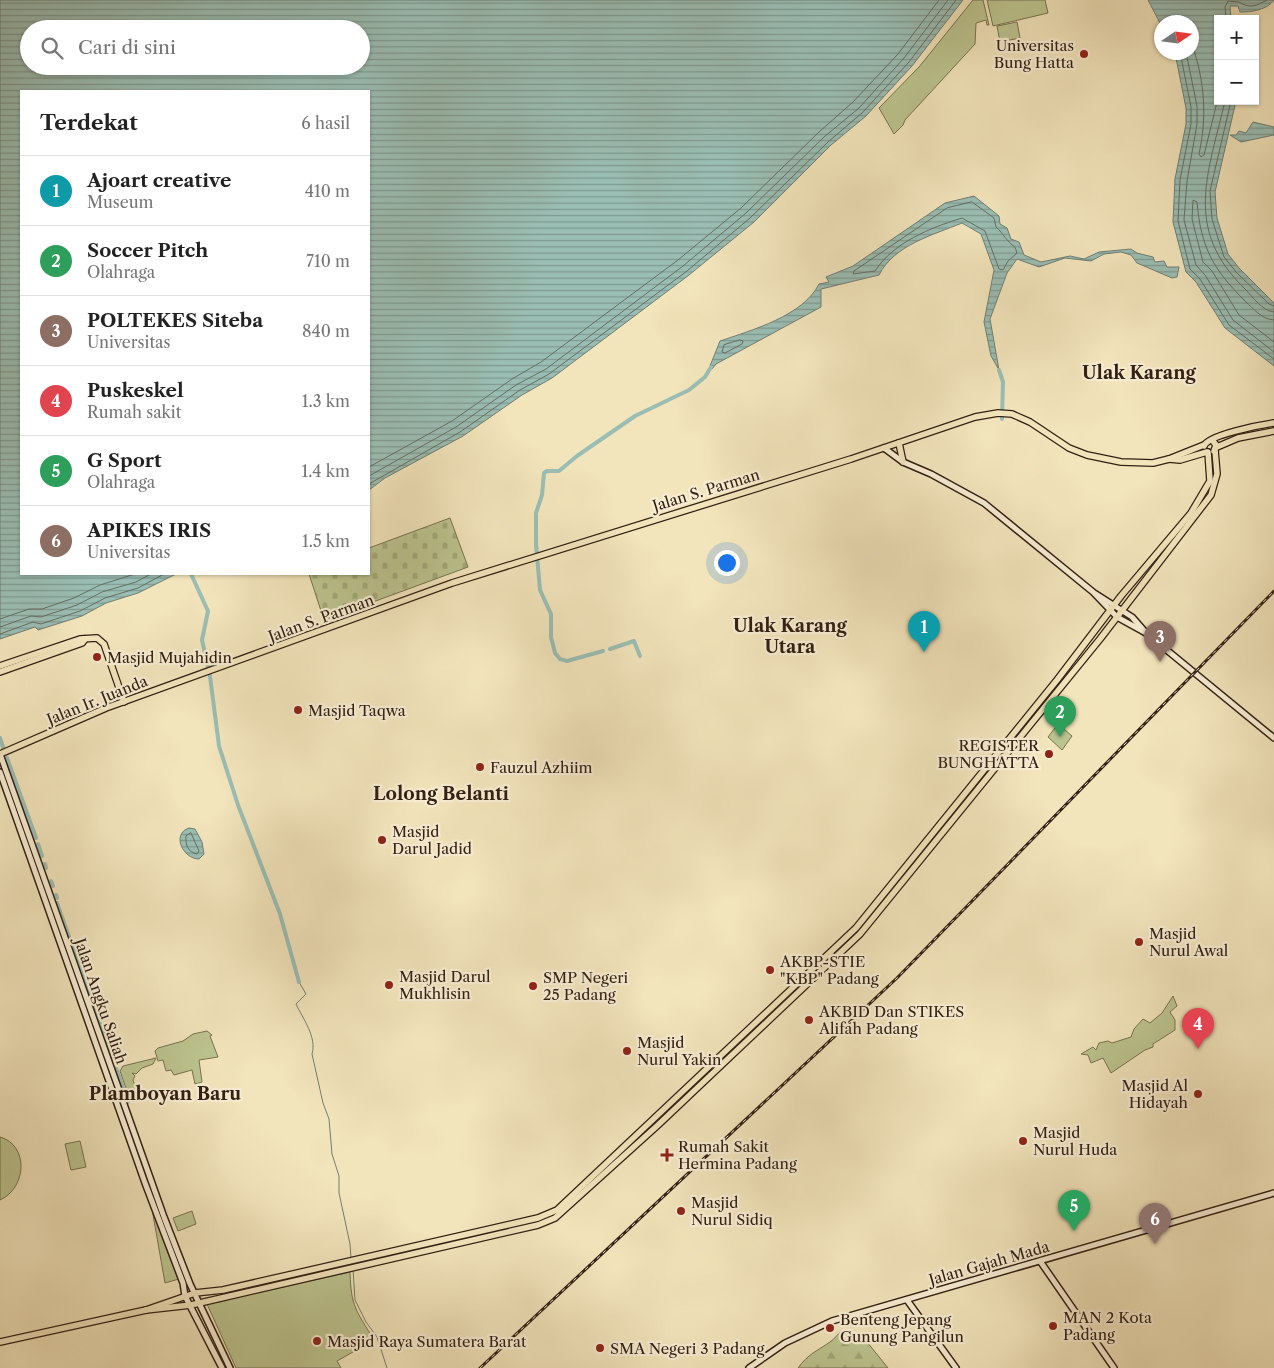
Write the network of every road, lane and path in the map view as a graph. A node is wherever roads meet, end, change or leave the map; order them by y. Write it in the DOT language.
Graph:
graph roads {
  1 [pos="1274,423"];
  2 [pos="1274,431"];
  3 [pos="1213,441"];
  4 [pos="899,443"];
  5 [pos="1204,445"];
  6 [pos="884,448"];
  7 [pos="1216,449"];
  8 [pos="1208,452"];
  9 [pos="1169,459"];
  10 [pos="904,462"];
  11 [pos="1093,592"];
  12 [pos="1115,605"];
  13 [pos="1122,610"];
  14 [pos="1110,611"];
  15 [pos="1117,617"];
  16 [pos="1146,633"];
  17 [pos="85,639"];
  18 [pos="0,666"];
  19 [pos="210,670"];
  20 [pos="0,672"];
  21 [pos="124,702"];
  22 [pos="1274,738"];
  23 [pos="0,754"];
  24 [pos="0,772"];
  25 [pos="953,808"];
  26 [pos="959,813"];
  27 [pos="727,1054"];
  28 [pos="1274,1193"];
  29 [pos="1040,1262"];
  30 [pos="349,1264"];
  31 [pos="195,1293"];
  32 [pos="185,1296"];
  33 [pos="907,1300"];
  34 [pos="200,1303"];
  35 [pos="191,1305"];
  36 [pos="146,1310"];
  37 [pos="0,1342"];
  38 [pos="222,1368"];
  39 [pos="230,1368"];
  40 [pos="749,1368"];
  41 [pos="956,1368"];
  42 [pos="1114,1368"];
  1 -- 3 [label="main road, Jalan S. Parman"];
  2 -- 7 [label="main road"];
  3 -- 5 [label="main road, Jalan S. Parman"];
  3 -- 7 [label="main road"];
  4 -- 6 [label="main road, Jalan S. Parman"];
  4 -- 9 [label="main road, Jalan S. Parman"];
  4 -- 10 [label="main road"];
  5 -- 8 [label="main road"];
  5 -- 9 [label="main road, Jalan S. Parman"];
  6 -- 10 [label="main road"];
  6 -- 19 [label="main road, Jalan S. Parman"];
  7 -- 8 [label="main road"];
  7 -- 13 [label="main road"];
  8 -- 9 [label="main road"];
  8 -- 12 [label="main road"];
  10 -- 11 [label="main road"];
  11 -- 12 [label="main road"];
  11 -- 14 [label="main road"];
  12 -- 13 [label="main road"];
  12 -- 14 [label="main road"];
  13 -- 15 [label="main road"];
  13 -- 16 [label="main road"];
  14 -- 15 [label="main road"];
  14 -- 25 [label="main road"];
  15 -- 16 [label="main road"];
  15 -- 26 [label="main road"];
  16 -- 22 [label="main road"];
  17 -- 18 [label="main road"];
  17 -- 20 [label="main road"];
  17 -- 21 [label="main road"];
  19 -- 21 [label="main road, Jalan Ir. Juanda"];
  21 -- 23 [label="main road, Jalan Ir. Juanda"];
  23 -- 31 [label="main road, Jalan Angku Saliah"];
  24 -- 32 [label="main road, Jalan Angku Saliah"];
  25 -- 26 [label="main road"];
  25 -- 27 [label="main road"];
  26 -- 27 [label="main road"];
  27 -- 30 [label="main road"];
  28 -- 29 [label="main road, Jalan Gajah Mada"];
  29 -- 33 [label="main road, Jalan Gajah Mada"];
  29 -- 42 [label="main road"];
  30 -- 31 [label="main road"];
  30 -- 34 [label="main road"];
  31 -- 32 [label="main road"];
  31 -- 34 [label="main road, Jalan Angku Saliah"];
  32 -- 35 [label="main road"];
  32 -- 36 [label="main road"];
  33 -- 40 [label="main road, Jalan Gajah Mada"];
  33 -- 41 [label="main road"];
  34 -- 35 [label="main road"];
  34 -- 39 [label="main road, Jalan Angku Saliah"];
  35 -- 36 [label="main road"];
  35 -- 38 [label="main road"];
  36 -- 37 [label="main road"];
}
